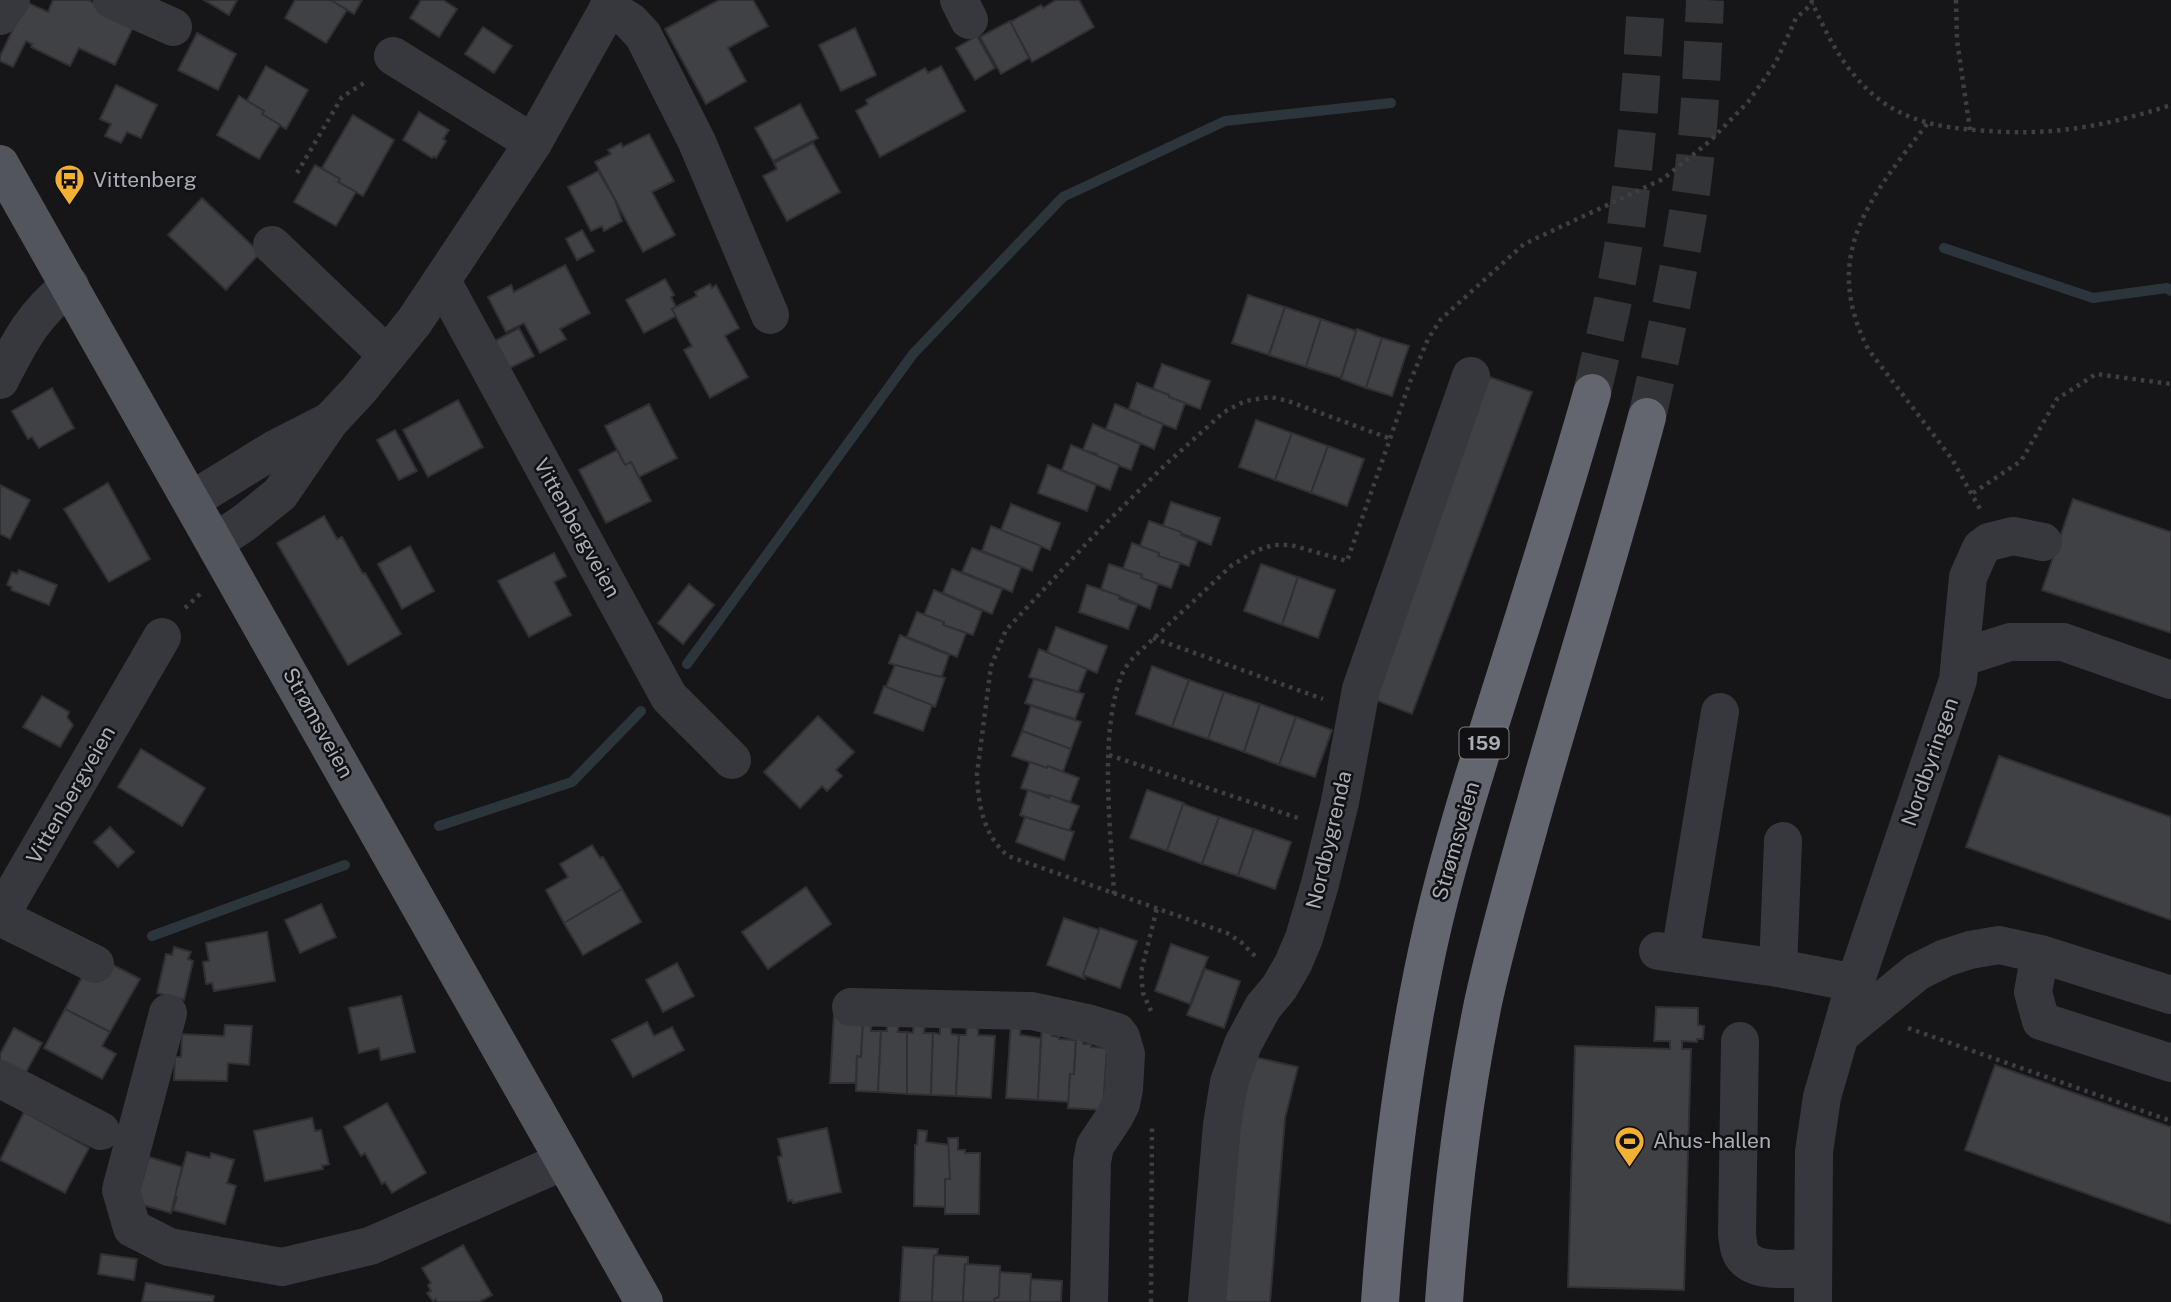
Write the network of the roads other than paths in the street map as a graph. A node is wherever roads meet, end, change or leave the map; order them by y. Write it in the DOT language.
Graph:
graph roads {
  1 [pos="11,0"];
  2 [pos="112,0"];
  3 [pos="611,4"];
  4 [pos="0,16"];
  5 [pos="173,27"];
  6 [pos="393,56"];
  7 [pos="533,143"];
  8 [pos="0,164"];
  9 [pos="272,245"];
  10 [pos="442,281"];
  11 [pos="70,285"];
  12 [pos="770,315"];
  13 [pos="387,355"];
  14 [pos="1471,376"];
  15 [pos="0,380"];
  16 [pos="1592,393"];
  17 [pos="1647,417"];
  18 [pos="330,421"];
  19 [pos="192,500"];
  20 [pos="215,542"];
  21 [pos="2043,542"];
  22 [pos="162,637"];
  23 [pos="1960,658"];
  24 [pos="2171,680"];
  25 [pos="1720,712"];
  26 [pos="732,760"];
  27 [pos="1783,841"];
  28 [pos="0,917"];
  29 [pos="2040,954"];
  30 [pos="95,964"];
  31 [pos="1778,968"];
  32 [pos="2171,995"];
  33 [pos="851,1007"];
  34 [pos="1854,1010"];
  35 [pos="168,1013"];
  36 [pos="1740,1041"];
  37 [pos="2171,1063"];
  38 [pos="0,1079"];
  39 [pos="101,1131"];
  40 [pos="564,1161"];
  41 [pos="1813,1285"];
  42 [pos="645,1302"];
  43 [pos="1089,1302"];
  44 [pos="1207,1302"];
  45 [pos="1380,1302"];
  46 [pos="1444,1302"];
  1 -- 4 [label="street"];
  2 -- 5 [label="street"];
  3 -- 7 [label="street"];
  3 -- 12 [label="street"];
  6 -- 7 [label="street"];
  7 -- 10 [label="street"];
  8 -- 11 [label="main road, Strømsveien"];
  9 -- 13 [label="street"];
  10 -- 13 [label="street"];
  10 -- 26 [label="street, Vittenbergveien"];
  11 -- 15 [label="street"];
  11 -- 19 [label="main road, Strømsveien"];
  13 -- 18 [label="street"];
  14 -- 44 [label="street, Nordbygrenda"];
  16 -- 45 [label="highway, Strømsveien / 159"];
  17 -- 46 [label="highway"];
  18 -- 19 [label="street"];
  18 -- 20 [label="street"];
  19 -- 20 [label="main road, Strømsveien"];
  20 -- 40 [label="main road, Strømsveien"];
  21 -- 23 [label="street, Nordbyringen"];
  22 -- 28 [label="street, Vittenbergveien"];
  23 -- 24 [label="street"];
  23 -- 34 [label="street, Nordbyringen"];
  25 -- 31 [label="street"];
  27 -- 31 [label="street"];
  28 -- 30 [label="street"];
  29 -- 32 [label="street"];
  29 -- 34 [label="street"];
  29 -- 37 [label="street"];
  31 -- 34 [label="street"];
  33 -- 43 [label="street"];
  34 -- 41 [label="street, Nordbyringen"];
  35 -- 40 [label="street"];
  36 -- 41 [label="street"];
  38 -- 39 [label="street"];
  40 -- 42 [label="main road, Strømsveien"];
}
